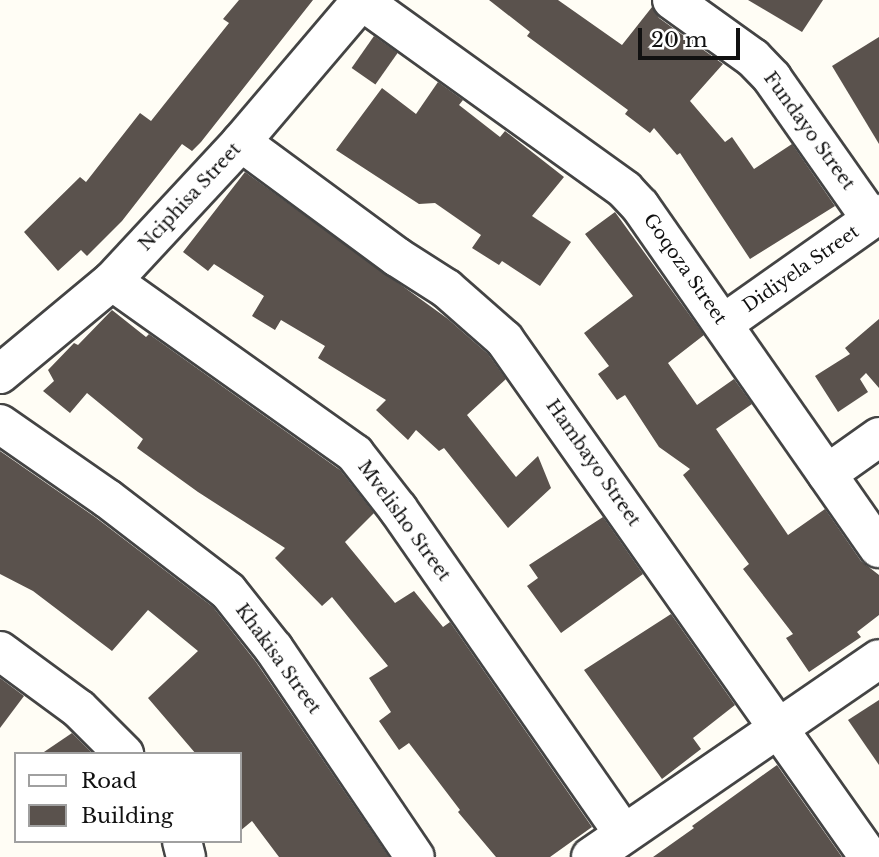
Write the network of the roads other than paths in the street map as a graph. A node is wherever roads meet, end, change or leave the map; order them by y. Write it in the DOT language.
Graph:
graph roads {
  1 [pos="361,0"];
  2 [pos="672,0"];
  3 [pos="241,142"];
  4 [pos="875,217"];
  5 [pos="112,281"];
  6 [pos="723,324"];
  7 [pos="0,374"];
  8 [pos="0,424"];
  9 [pos="879,438"];
  10 [pos="827,474"];
  11 [pos="879,548"];
  12 [pos="0,651"];
  13 [pos="879,659"];
  14 [pos="780,727"];
  15 [pos="122,752"];
  16 [pos="624,833"];
  17 [pos="415,857"];
  18 [pos="591,857"];
  19 [pos="869,857"];
  1 -- 3 [label="street, Nciphisa Street"];
  1 -- 6 [label="street, Goqoza Street"];
  2 -- 4 [label="street, Fundayo Street"];
  3 -- 5 [label="street, Nciphisa Street"];
  3 -- 14 [label="street, Hambayo Street"];
  4 -- 6 [label="street, Didiyela Street"];
  5 -- 7 [label="street, Nciphisa Street"];
  5 -- 16 [label="street, Mvelisho Street"];
  6 -- 10 [label="street, Goqoza Street"];
  8 -- 17 [label="street, Khakisa Street"];
  9 -- 10 [label="street"];
  10 -- 11 [label="street, Goqoza Street"];
  12 -- 15 [label="street"];
  13 -- 14 [label="street"];
  14 -- 16 [label="street"];
  14 -- 19 [label="street, Hambayo Street"];
  16 -- 18 [label="street"];
}
